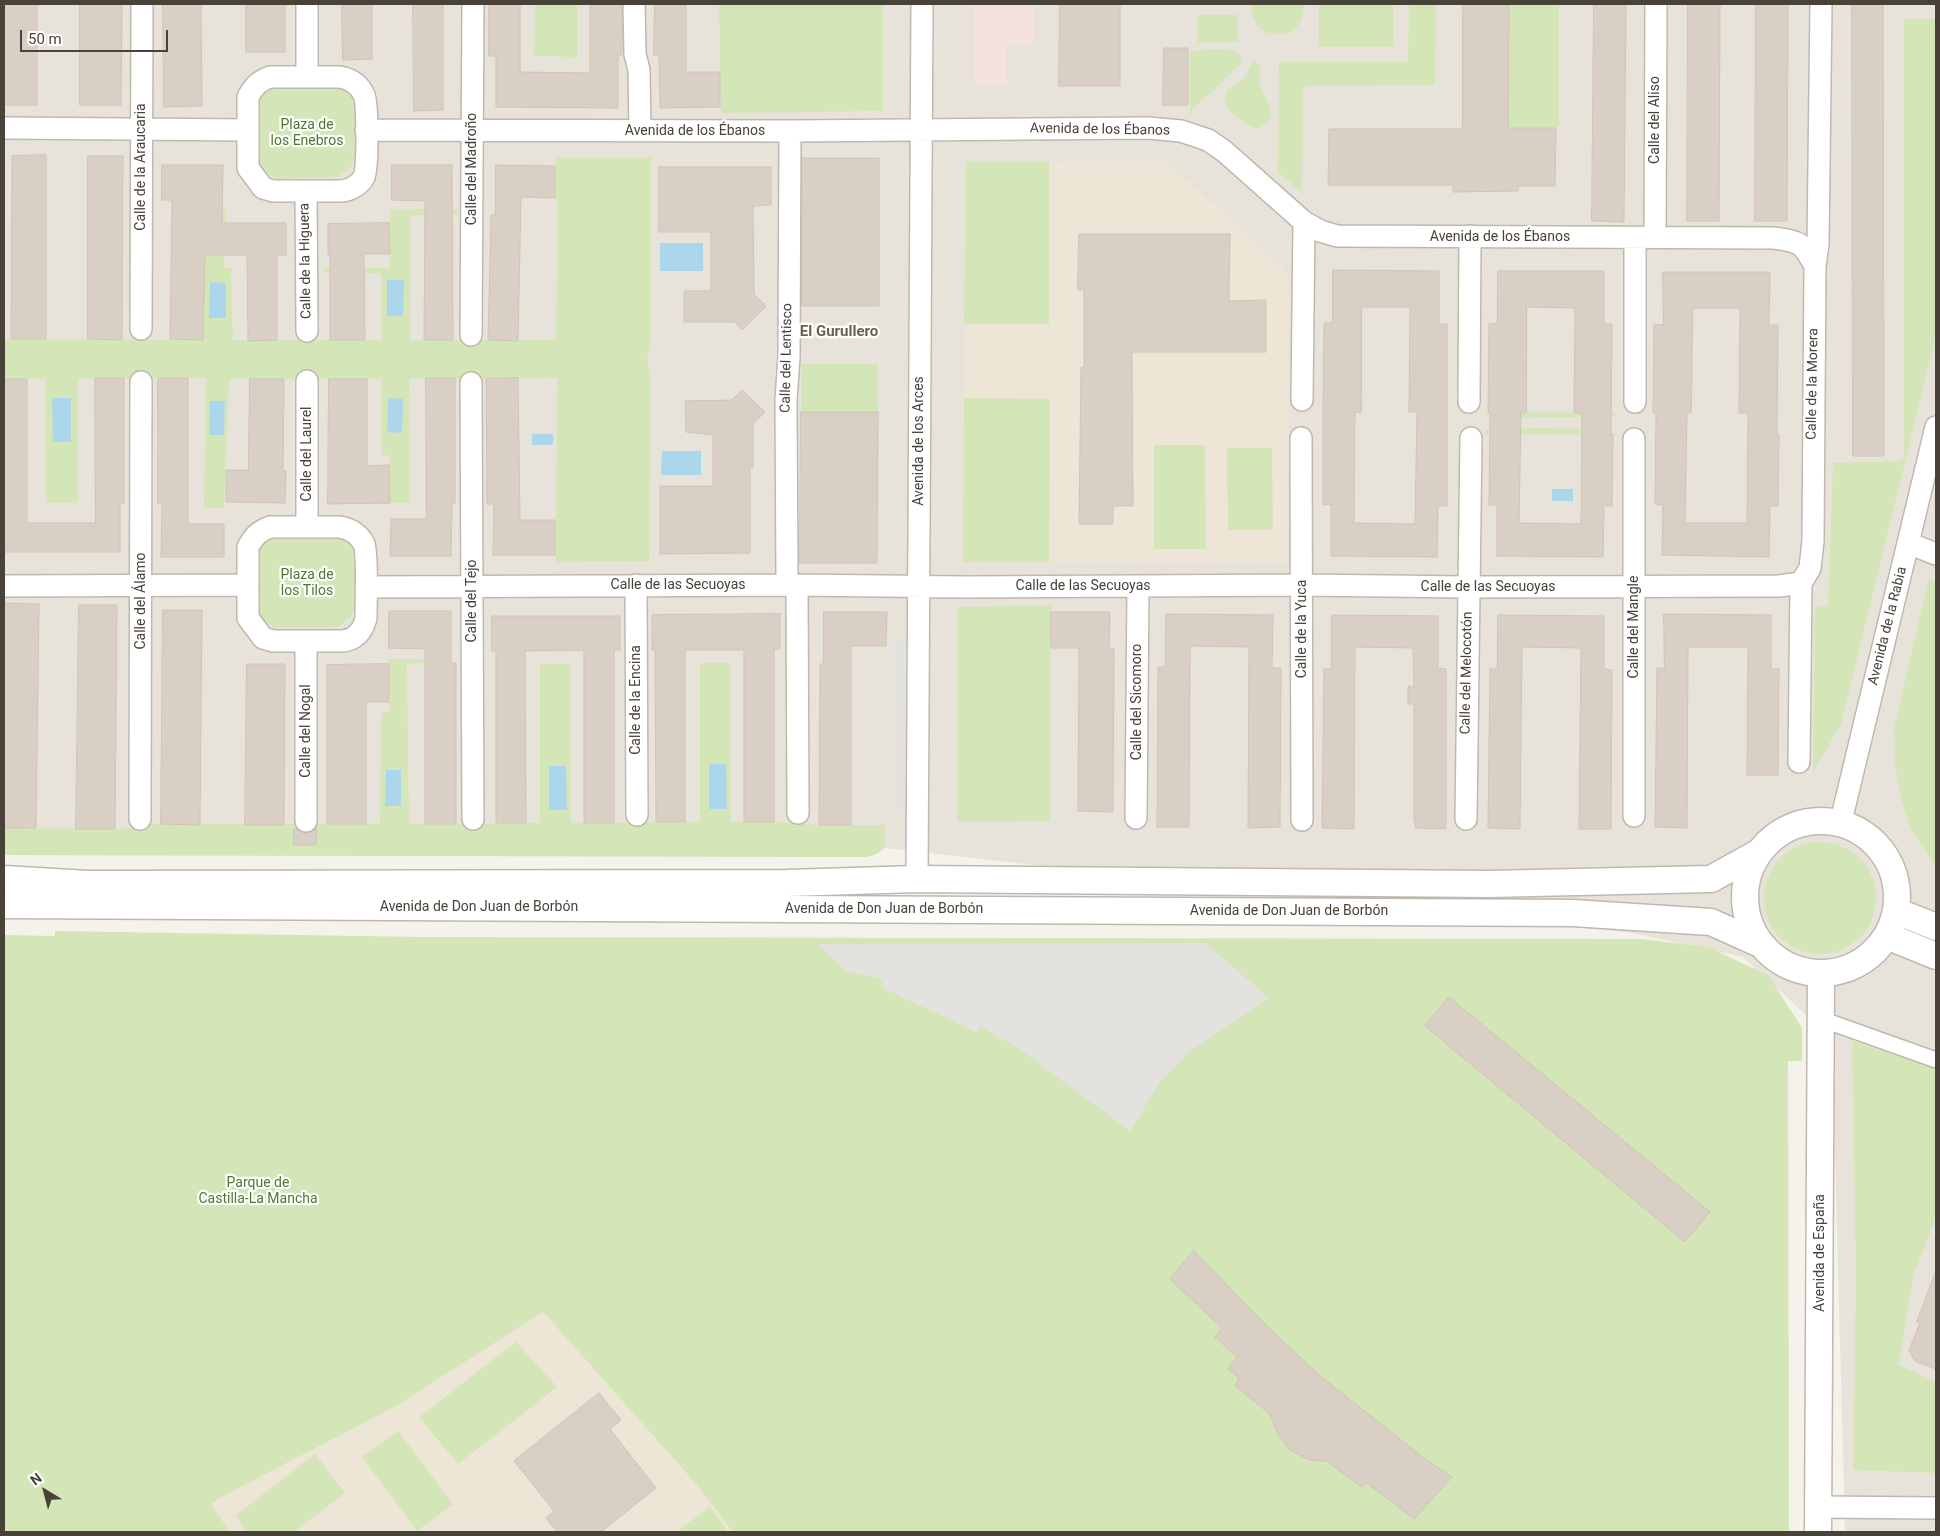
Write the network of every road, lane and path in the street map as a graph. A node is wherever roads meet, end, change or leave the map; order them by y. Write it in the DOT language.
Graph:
graph roads {
  1 [pos="142,4"];
  2 [pos="307,4"];
  3 [pos="472,4"];
  4 [pos="634,4"];
  5 [pos="922,4"];
  6 [pos="1656,4"];
  7 [pos="1821,4"];
  8 [pos="307,77"];
  9 [pos="4,128"];
  10 [pos="141,129"];
  11 [pos="921,129"];
  12 [pos="248,130"];
  13 [pos="366,130"];
  14 [pos="472,130"];
  15 [pos="640,131"];
  16 [pos="790,131"];
  17 [pos="306,191"];
  18 [pos="1304,222"];
  19 [pos="1470,236"];
  20 [pos="1645,237"];
  21 [pos="1815,266"];
  22 [pos="141,329"];
  23 [pos="307,331"];
  24 [pos="471,335"];
  25 [pos="307,381"];
  26 [pos="141,382"];
  27 [pos="471,383"];
  28 [pos="1302,400"];
  29 [pos="1469,402"];
  30 [pos="1635,402"];
  31 [pos="1936,427"];
  32 [pos="1301,438"];
  33 [pos="1470,438"];
  34 [pos="1634,438"];
  35 [pos="307,527"];
  36 [pos="1908,543"];
  37 [pos="1936,554"];
  38 [pos="1801,583"];
  39 [pos="141,585"];
  40 [pos="248,585"];
  41 [pos="792,585"];
  42 [pos="919,585"];
  43 [pos="1302,585"];
  44 [pos="4,586"];
  45 [pos="472,586"];
  46 [pos="636,586"];
  47 [pos="1138,586"];
  48 [pos="366,587"];
  49 [pos="1469,587"];
  50 [pos="1634,587"];
  51 [pos="306,641"];
  52 [pos="1799,762"];
  53 [pos="798,813"];
  54 [pos="637,815"];
  55 [pos="1634,816"];
  56 [pos="1136,818"];
  57 [pos="1466,818"];
  58 [pos="140,819"];
  59 [pos="473,819"];
  60 [pos="306,820"];
  61 [pos="1302,820"];
  62 [pos="1840,825"];
  63 [pos="1758,853"];
  64 [pos="4,879"];
  65 [pos="917,879"];
  66 [pos="4,905"];
  67 [pos="1896,911"];
  68 [pos="1936,927"];
  69 [pos="1887,936"];
  70 [pos="1760,944"];
  71 [pos="1936,956"];
  72 [pos="1821,973"];
  73 [pos="1821,1019"];
  74 [pos="1936,1060"];
  75 [pos="1936,1508"];
  76 [pos="1818,1520"];
  1 -- 10 [label="street, Calle de la Araucaria"];
  2 -- 8 [label="street"];
  3 -- 14 [label="street, Calle del Madroño"];
  4 -- 15 [label="street"];
  5 -- 11 [label="street, Avenida de los Arces"];
  6 -- 20 [label="street, Calle del Aliso"];
  7 -- 21 [label="street, Calle de la Morera"];
  8 -- 12 [label="street"];
  8 -- 13 [label="street"];
  9 -- 10 [label="street"];
  10 -- 12 [label="street"];
  10 -- 22 [label="street, Calle de la Araucaria"];
  11 -- 16 [label="street, Avenida de los Ébanos"];
  11 -- 18 [label="street, Avenida de los Ébanos"];
  11 -- 42 [label="street, Avenida de los Arces"];
  12 -- 17 [label="street"];
  13 -- 14 [label="street, Avenida de los Ébanos"];
  13 -- 17 [label="street"];
  14 -- 15 [label="street, Avenida de los Ébanos"];
  14 -- 24 [label="street, Calle del Madroño"];
  15 -- 16 [label="street, Avenida de los Ébanos"];
  16 -- 41 [label="street, Calle del Lentisco"];
  17 -- 23 [label="street, Calle de la Higuera"];
  18 -- 19 [label="street, Avenida de los Ébanos"];
  18 -- 28 [label="street"];
  19 -- 20 [label="street, Avenida de los Ébanos"];
  19 -- 29 [label="street"];
  20 -- 21 [label="street, Avenida de los Ébanos"];
  20 -- 30 [label="street"];
  21 -- 38 [label="street, Calle de la Morera"];
  25 -- 35 [label="street, Calle del Laurel"];
  26 -- 39 [label="street, Calle del Álamo"];
  27 -- 45 [label="street, Calle del Tejo"];
  31 -- 36 [label="street, Avenida de la Rabia"];
  32 -- 43 [label="street, Calle de la Yuca"];
  33 -- 49 [label="street, Calle del Melocotón"];
  34 -- 50 [label="street, Calle del Mangle"];
  35 -- 40 [label="street"];
  35 -- 48 [label="street"];
  36 -- 37 [label="street"];
  36 -- 62 [label="street, Avenida de la Rabia"];
  38 -- 50 [label="street, Calle de las Secuoyas"];
  38 -- 52 [label="street, Calle de la Morera"];
  39 -- 40 [label="street"];
  39 -- 44 [label="street"];
  39 -- 58 [label="street, Calle del Álamo"];
  40 -- 51 [label="street"];
  41 -- 42 [label="street, Calle de las Secuoyas"];
  41 -- 46 [label="street, Calle de las Secuoyas"];
  41 -- 53 [label="street, Calle del Lentisco"];
  42 -- 47 [label="street, Calle de las Secuoyas"];
  42 -- 65 [label="street, Avenida de los Arces"];
  43 -- 47 [label="street, Calle de las Secuoyas"];
  43 -- 49 [label="street, Calle de las Secuoyas"];
  43 -- 61 [label="street, Calle de la Yuca"];
  45 -- 46 [label="street, Calle de las Secuoyas"];
  45 -- 48 [label="street, Calle de las Secuoyas"];
  45 -- 59 [label="street, Calle del Tejo"];
  46 -- 54 [label="street, Calle de la Encina"];
  47 -- 56 [label="street, Calle del Sicomoro"];
  48 -- 51 [label="street"];
  49 -- 50 [label="street, Calle de las Secuoyas"];
  49 -- 57 [label="street, Calle del Melocotón"];
  50 -- 55 [label="street, Calle del Mangle"];
  51 -- 60 [label="street, Calle del Nogal"];
  62 -- 63 [label="street"];
  62 -- 67 [label="street"];
  63 -- 65 [label="street, Avenida de Don Juan de Borbón"];
  63 -- 70 [label="street"];
  64 -- 65 [label="street, Avenida de Don Juan de Borbón"];
  66 -- 70 [label="street, Avenida de Don Juan de Borbón"];
  67 -- 68 [label="street"];
  67 -- 69 [label="street"];
  69 -- 71 [label="street"];
  69 -- 72 [label="street"];
  70 -- 72 [label="street"];
  72 -- 73 [label="street, Avenida de España"];
  73 -- 74 [label="street"];
  73 -- 76 [label="street, Avenida de España"];
  75 -- 76 [label="street"];
}
